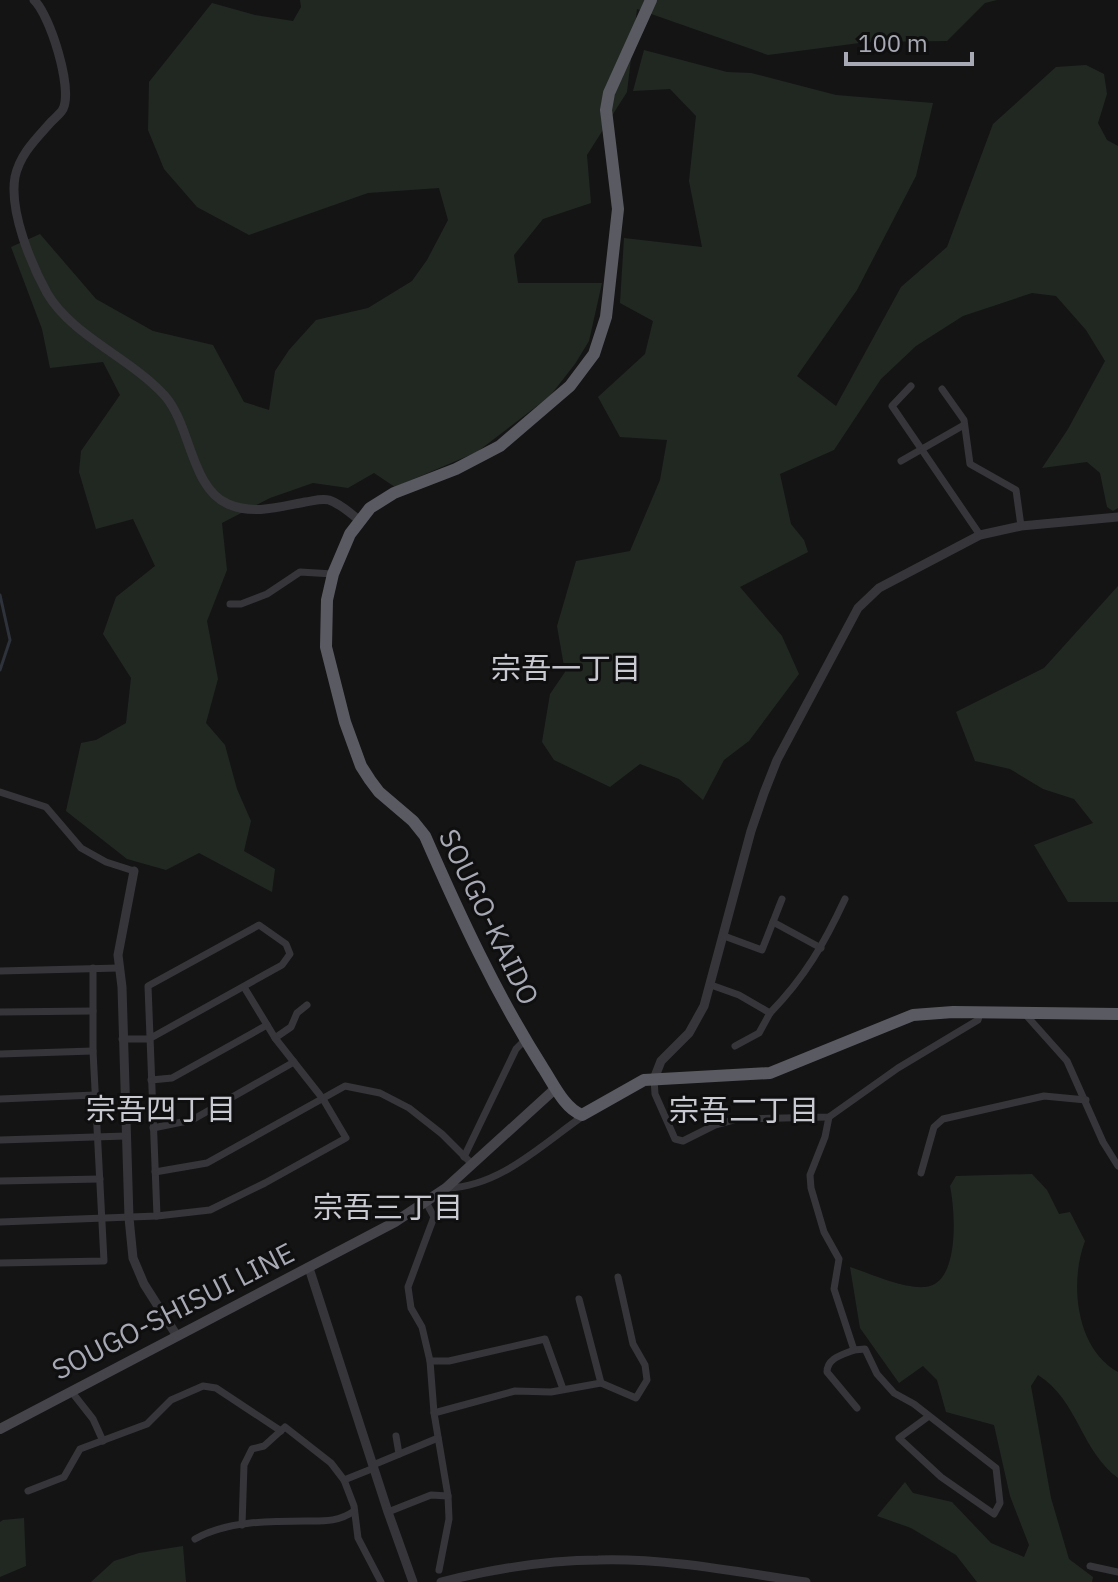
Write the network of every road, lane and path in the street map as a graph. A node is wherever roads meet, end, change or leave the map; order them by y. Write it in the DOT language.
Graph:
graph roads {
  1 [pos="34,0"];
  2 [pos="651,0"];
  3 [pos="911,386"];
  4 [pos="942,389"];
  5 [pos="964,425"];
  6 [pos="923,450"];
  7 [pos="901,461"];
  8 [pos="1118,517"];
  9 [pos="359,520"];
  10 [pos="1021,526"];
  11 [pos="980,535"];
  12 [pos="333,574"];
  13 [pos="230,604"];
  14 [pos="0,792"];
  15 [pos="134,871"];
  16 [pos="782,899"];
  17 [pos="845,899"];
  18 [pos="773,922"];
  19 [pos="724,936"];
  20 [pos="821,948"];
  21 [pos="93,968"];
  22 [pos="119,968"];
  23 [pos="0,971"];
  24 [pos="711,985"];
  25 [pos="244,987"];
  26 [pos="307,1005"];
  27 [pos="93,1011"];
  28 [pos="0,1012"];
  29 [pos="770,1013"];
  30 [pos="980,1013"];
  31 [pos="1023,1013"];
  32 [pos="1118,1014"];
  33 [pos="267,1025"];
  34 [pos="275,1038"];
  35 [pos="122,1039"];
  36 [pos="149,1039"];
  37 [pos="525,1040"];
  38 [pos="735,1046"];
  39 [pos="93,1051"];
  40 [pos="0,1054"];
  41 [pos="294,1062"];
  42 [pos="654,1079"];
  43 [pos="151,1080"];
  44 [pos="556,1088"];
  45 [pos="95,1095"];
  46 [pos="0,1099"];
  47 [pos="323,1099"];
  48 [pos="1086,1100"];
  49 [pos="588,1113"];
  50 [pos="829,1117"];
  51 [pos="153,1128"];
  52 [pos="126,1136"];
  53 [pos="97,1137"];
  54 [pos="0,1140"];
  55 [pos="468,1160"];
  56 [pos="1118,1166"];
  57 [pos="155,1172"];
  58 [pos="921,1173"];
  59 [pos="100,1179"];
  60 [pos="0,1181"];
  61 [pos="446,1188"];
  62 [pos="426,1202"];
  63 [pos="157,1216"];
  64 [pos="102,1218"];
  65 [pos="129,1218"];
  66 [pos="0,1222"];
  67 [pos="0,1263"];
  68 [pos="309,1268"];
  69 [pos="618,1277"];
  70 [pos="579,1299"];
  71 [pos="177,1336"];
  72 [pos="854,1350"];
  73 [pos="430,1361"];
  74 [pos="601,1383"];
  75 [pos="563,1389"];
  76 [pos="71,1391"];
  77 [pos="857,1408"];
  78 [pos="434,1413"];
  79 [pos="929,1416"];
  80 [pos="0,1429"];
  81 [pos="281,1431"];
  82 [pos="396,1436"];
  83 [pos="438,1438"];
  84 [pos="103,1441"];
  85 [pos="399,1454"];
  86 [pos="373,1466"];
  87 [pos="344,1480"];
  88 [pos="28,1491"];
  89 [pos="448,1496"];
  90 [pos="354,1511"];
  91 [pos="388,1512"];
  92 [pos="242,1525"];
  93 [pos="195,1539"];
  94 [pos="1090,1566"];
  95 [pos="439,1570"];
  96 [pos="1118,1572"];
  97 [pos="480,1577"];
  98 [pos="381,1582"];
  99 [pos="413,1582"];
  100 [pos="441,1582"];
  101 [pos="806,1582"];
  1 -- 9 [label="street"];
  2 -- 9 [label="highway, SOUGO-KAIDO"];
  3 -- 6 [label="street"];
  4 -- 5 [label="street"];
  5 -- 6 [label="street"];
  5 -- 10 [label="street"];
  6 -- 7 [label="street"];
  6 -- 11 [label="street"];
  8 -- 10 [label="street"];
  9 -- 12 [label="highway, SOUGO-KAIDO"];
  10 -- 11 [label="street"];
  11 -- 19 [label="street"];
  12 -- 13 [label="street"];
  12 -- 37 [label="highway, SOUGO-KAIDO"];
  14 -- 15 [label="street"];
  15 -- 22 [label="street"];
  16 -- 18 [label="street"];
  17 -- 20 [label="street"];
  18 -- 19 [label="street"];
  18 -- 20 [label="street"];
  19 -- 24 [label="street"];
  20 -- 29 [label="street"];
  21 -- 22 [label="street"];
  21 -- 23 [label="street"];
  21 -- 27 [label="street"];
  22 -- 35 [label="street"];
  24 -- 29 [label="street"];
  24 -- 42 [label="street"];
  25 -- 33 [label="street"];
  25 -- 36 [label="street"];
  25 -- 36 [label="street"];
  26 -- 34 [label="street"];
  27 -- 28 [label="street"];
  27 -- 39 [label="street"];
  29 -- 38 [label="street"];
  30 -- 31 [label="highway"];
  30 -- 42 [label="highway"];
  30 -- 50 [label="street"];
  31 -- 32 [label="highway"];
  31 -- 48 [label="street"];
  33 -- 34 [label="street"];
  33 -- 43 [label="street"];
  34 -- 41 [label="street"];
  35 -- 36 [label="street"];
  35 -- 52 [label="street"];
  36 -- 43 [label="street"];
  37 -- 44 [label="highway, SOUGO-KAIDO"];
  37 -- 55 [label="street"];
  39 -- 40 [label="street"];
  39 -- 45 [label="street"];
  41 -- 47 [label="street"];
  41 -- 51 [label="street"];
  42 -- 49 [label="highway"];
  42 -- 50 [label="street"];
  43 -- 51 [label="street"];
  44 -- 49 [label="highway, SOUGO-KAIDO"];
  44 -- 55 [label="main road, SOUGO-SHISUI LINE"];
  45 -- 46 [label="street"];
  45 -- 53 [label="street"];
  47 -- 55 [label="street"];
  47 -- 57 [label="street"];
  47 -- 63 [label="street"];
  48 -- 56 [label="street"];
  48 -- 58 [label="street"];
  49 -- 61 [label="street"];
  50 -- 72 [label="street"];
  51 -- 57 [label="street"];
  52 -- 53 [label="street"];
  52 -- 65 [label="street"];
  53 -- 54 [label="street"];
  53 -- 59 [label="street"];
  55 -- 61 [label="main road, SOUGO-SHISUI LINE"];
  57 -- 63 [label="street"];
  59 -- 60 [label="street"];
  59 -- 64 [label="street"];
  61 -- 62 [label="main road, SOUGO-SHISUI LINE"];
  62 -- 68 [label="main road, SOUGO-SHISUI LINE"];
  62 -- 73 [label="street"];
  63 -- 65 [label="street"];
  64 -- 65 [label="street"];
  64 -- 66 [label="street"];
  64 -- 67 [label="street"];
  65 -- 71 [label="street"];
  68 -- 71 [label="main road, SOUGO-SHISUI LINE"];
  68 -- 86 [label="street"];
  69 -- 74 [label="street"];
  70 -- 74 [label="street"];
  71 -- 76 [label="main road, SOUGO-SHISUI LINE"];
  72 -- 77 [label="street"];
  72 -- 79 [label="street"];
  73 -- 75 [label="street"];
  73 -- 78 [label="street"];
  74 -- 75 [label="street"];
  75 -- 78 [label="street"];
  76 -- 80 [label="main road, SOUGO-SHISUI LINE"];
  76 -- 84 [label="street"];
  78 -- 83 [label="street"];
  79 -- 79 [label="street"];
  81 -- 84 [label="street"];
  81 -- 87 [label="street"];
  81 -- 92 [label="street"];
  82 -- 85 [label="street"];
  83 -- 85 [label="street"];
  83 -- 89 [label="street"];
  84 -- 88 [label="street"];
  85 -- 86 [label="street"];
  86 -- 87 [label="street"];
  86 -- 91 [label="street"];
  87 -- 90 [label="street"];
  89 -- 91 [label="street"];
  89 -- 95 [label="street"];
  90 -- 92 [label="street"];
  90 -- 98 [label="street"];
  91 -- 99 [label="street"];
  92 -- 93 [label="street"];
  94 -- 96 [label="street"];
  97 -- 100 [label="street"];
  97 -- 101 [label="street"];
}
